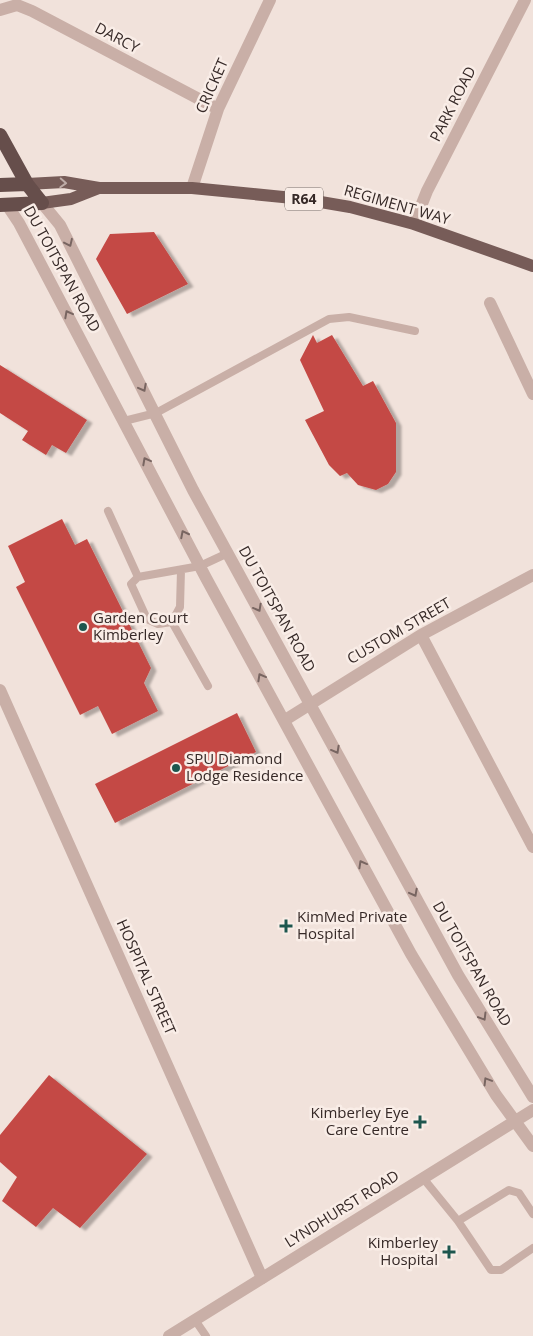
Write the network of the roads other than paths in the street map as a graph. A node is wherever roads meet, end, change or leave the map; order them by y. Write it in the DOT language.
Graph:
graph roads {
  1 [pos="270,0"];
  2 [pos="525,0"];
  3 [pos="0,10"];
  4 [pos="218,109"];
  5 [pos="0,135"];
  6 [pos="27,184"];
  7 [pos="0,185"];
  8 [pos="99,188"];
  9 [pos="192,188"];
  10 [pos="2,201"];
  11 [pos="42,203"];
  12 [pos="414,224"];
  13 [pos="533,266"];
  14 [pos="490,303"];
  15 [pos="414,331"];
  16 [pos="530,380"];
  17 [pos="533,394"];
  18 [pos="156,413"];
  19 [pos="124,421"];
  20 [pos="108,511"];
  21 [pos="228,553"];
  22 [pos="200,566"];
  23 [pos="181,570"];
  24 [pos="533,575"];
  25 [pos="138,576"];
  26 [pos="172,622"];
  27 [pos="421,635"];
  28 [pos="208,686"];
  29 [pos="0,690"];
  30 [pos="311,703"];
  31 [pos="285,720"];
  32 [pos="533,846"];
  33 [pos="533,1097"];
  34 [pos="533,1110"];
  35 [pos="514,1121"];
  36 [pos="533,1146"];
  37 [pos="423,1178"];
  38 [pos="533,1214"];
  39 [pos="458,1221"];
  40 [pos="533,1248"];
  41 [pos="262,1278"];
  42 [pos="195,1320"];
  43 [pos="169,1336"];
  44 [pos="206,1336"];
  1 -- 4 [label="street, CRICKET"];
  2 -- 12 [label="street, PARK ROAD"];
  3 -- 4 [label="street, DARCY"];
  4 -- 9 [label="street, CRICKET"];
  5 -- 6 [label="highway, DU TOITSPAN ROAD"];
  6 -- 7 [label="highway"];
  6 -- 8 [label="main road, REGIMENT WAY / R64, one-way"];
  6 -- 11 [label="highway, DU TOITSPAN ROAD"];
  8 -- 9 [label="main road, REGIMENT WAY / R64"];
  8 -- 11 [label="main road, REGIMENT WAY / R64"];
  9 -- 12 [label="main road, REGIMENT WAY / R64"];
  10 -- 11 [label="highway"];
  19 -- 10 [label="street, DU TOITSPAN ROAD, one-way"];
  11 -- 18 [label="street, DU TOITSPAN ROAD, one-way"];
  12 -- 13 [label="main road, REGIMENT WAY / R64"];
  14 -- 16 [label="street"];
  15 -- 18 [label="lane"];
  16 -- 17 [label="street"];
  18 -- 19 [label="lane"];
  18 -- 21 [label="street, DU TOITSPAN ROAD"];
  22 -- 19 [label="street, DU TOITSPAN ROAD, one-way"];
  20 -- 25 [label="lane"];
  21 -- 22 [label="lane"];
  21 -- 30 [label="street, DU TOITSPAN ROAD, one-way"];
  22 -- 23 [label="lane"];
  31 -- 22 [label="street, DU TOITSPAN ROAD, one-way"];
  23 -- 25 [label="lane"];
  23 -- 26 [label="lane"];
  24 -- 27 [label="street, CUSTOM STREET"];
  25 -- 26 [label="lane"];
  26 -- 28 [label="lane"];
  27 -- 30 [label="street, CUSTOM STREET"];
  27 -- 32 [label="street"];
  29 -- 41 [label="street, HOSPITAL STREET"];
  30 -- 31 [label="street, CUSTOM STREET"];
  30 -- 33 [label="street, DU TOITSPAN ROAD, one-way"];
  35 -- 31 [label="street, DU TOITSPAN ROAD, one-way"];
  34 -- 35 [label="street, LYNDHURST ROAD"];
  35 -- 36 [label="street, DU TOITSPAN ROAD"];
  35 -- 37 [label="street, LYNDHURST ROAD"];
  37 -- 39 [label="lane"];
  37 -- 41 [label="street, LYNDHURST ROAD"];
  38 -- 39 [label="lane"];
  39 -- 40 [label="lane"];
  41 -- 42 [label="street, LYNDHURST ROAD"];
  42 -- 43 [label="street, LYNDHURST ROAD"];
  42 -- 44 [label="lane"];
}
